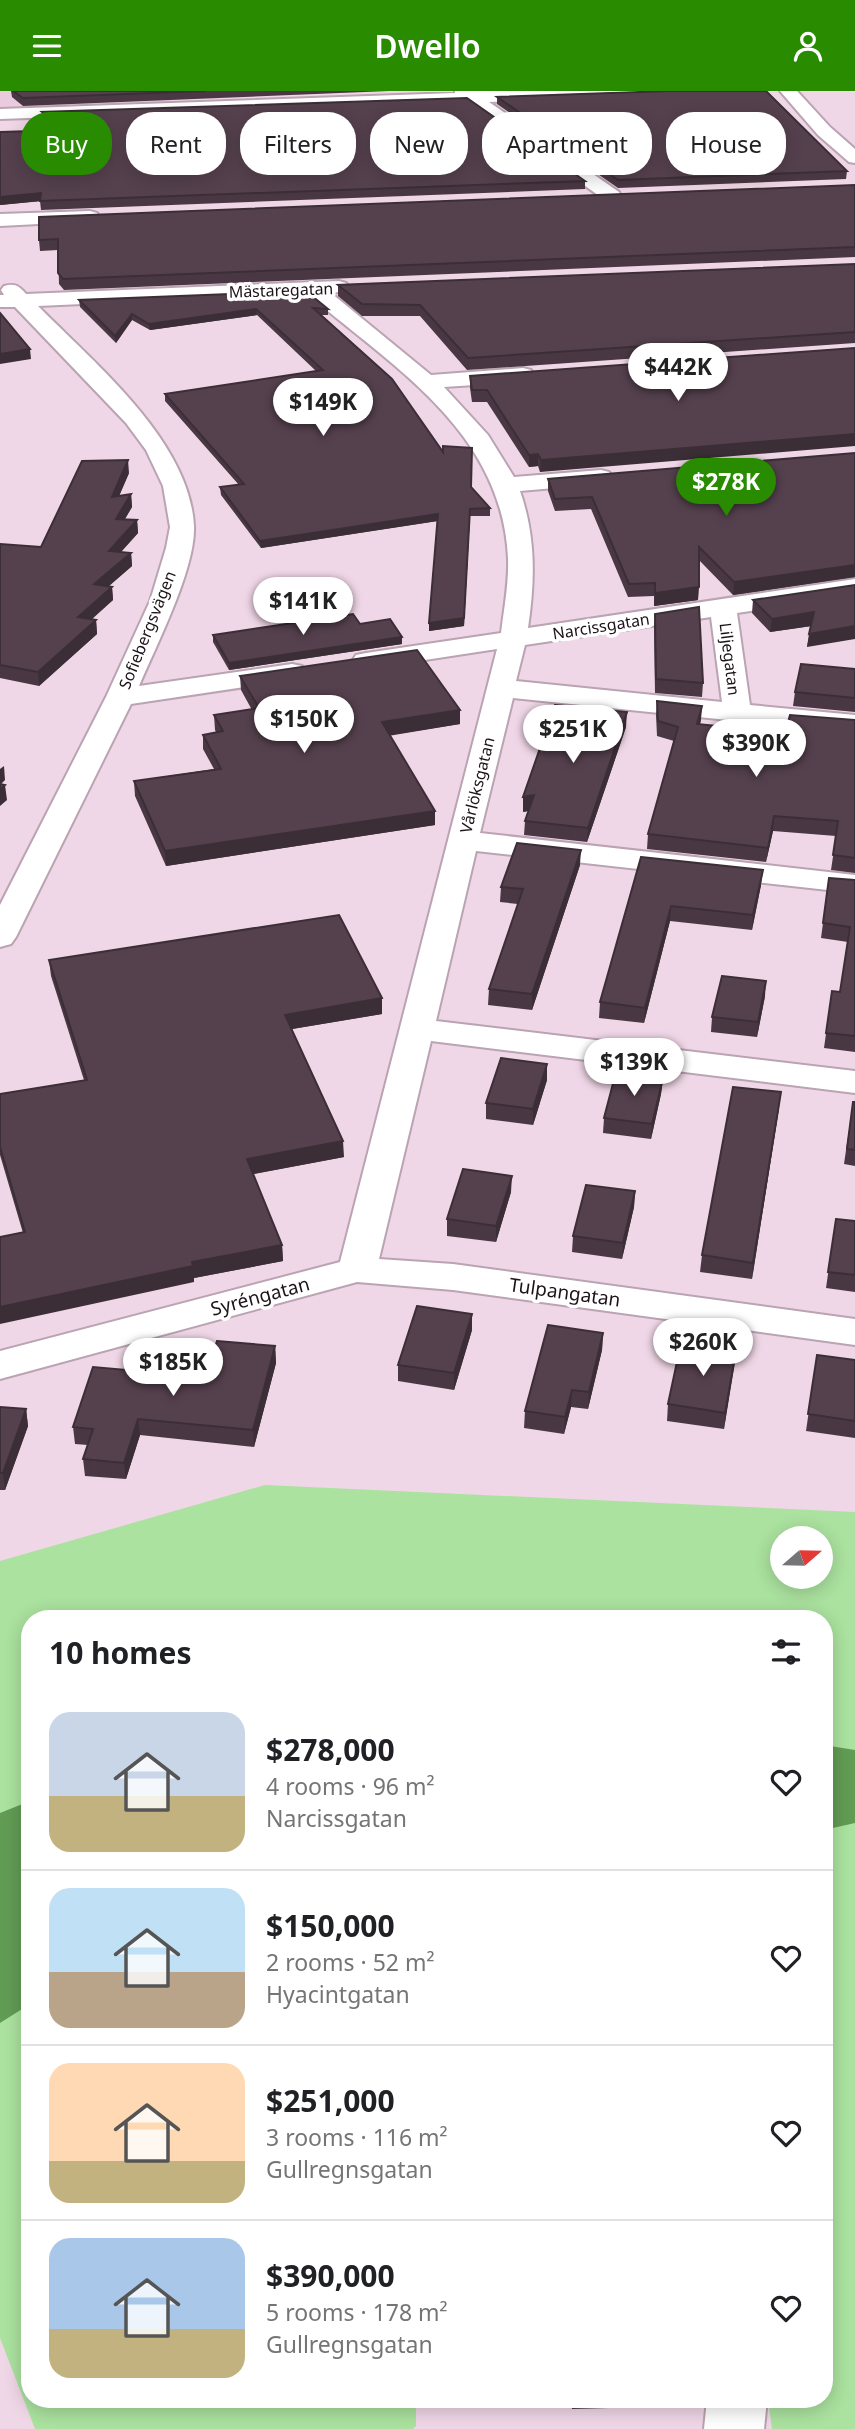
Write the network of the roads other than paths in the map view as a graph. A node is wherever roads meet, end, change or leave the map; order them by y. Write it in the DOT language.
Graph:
graph roads {
  1 [pos="254,91"];
  2 [pos="667,91"];
  3 [pos="788,91"];
  4 [pos="466,94"];
  5 [pos="270,104"];
  6 [pos="0,114"];
  7 [pos="855,158"];
  8 [pos="585,197"];
  9 [pos="104,216"];
  10 [pos="0,220"];
  11 [pos="0,278"];
  12 [pos="354,287"];
  13 [pos="313,289"];
  14 [pos="11,301"];
  15 [pos="549,373"];
  16 [pos="424,382"];
  17 [pos="627,474"];
  18 [pos="506,485"];
  19 [pos="855,587"];
  20 [pos="723,607"];
  21 [pos="513,639"];
  22 [pos="501,688"];
  23 [pos="120,697"];
  24 [pos="737,711"];
  25 [pos="855,724"];
  26 [pos="464,841"];
  27 [pos="855,884"];
  28 [pos="0,937"];
  29 [pos="415,1028"];
  30 [pos="855,1082"];
  31 [pos="357,1270"];
  32 [pos="855,1332"];
  33 [pos="0,1365"];
  34 [pos="736,2408"];
  35 [pos="734,2429"];
  1 -- 5 [label="street"];
  2 -- 4 [label="street"];
  3 -- 7 [label="street"];
  4 -- 5 [label="street"];
  4 -- 8 [label="street"];
  5 -- 6 [label="street"];
  9 -- 10 [label="street"];
  11 -- 14 [label="street, Sofiebergsvägen"];
  12 -- 13 [label="street, Mästaregatan"];
  13 -- 14 [label="street, Mästaregatan"];
  13 -- 16 [label="street, Vårlöksgatan"];
  14 -- 23 [label="street, Sofiebergsvägen"];
  15 -- 16 [label="street"];
  16 -- 18 [label="street, Vårlöksgatan"];
  17 -- 18 [label="street"];
  18 -- 21 [label="street, Vårlöksgatan"];
  19 -- 20 [label="street, Narcissgatan"];
  20 -- 21 [label="street, Narcissgatan"];
  20 -- 24 [label="street, Liljegatan"];
  21 -- 22 [label="street, Vårlöksgatan"];
  21 -- 23 [label="street, Narcissgatan"];
  22 -- 24 [label="street"];
  22 -- 26 [label="street, Vårlöksgatan"];
  23 -- 28 [label="street, Sofiebergsvägen"];
  24 -- 25 [label="street"];
  26 -- 27 [label="street"];
  26 -- 29 [label="street, Vårlöksgatan"];
  29 -- 30 [label="street"];
  29 -- 31 [label="street, Vårlöksgatan"];
  31 -- 32 [label="street, Tulpangatan"];
  31 -- 33 [label="street, Syréngatan"];
  34 -- 35 [label="street"];
}
